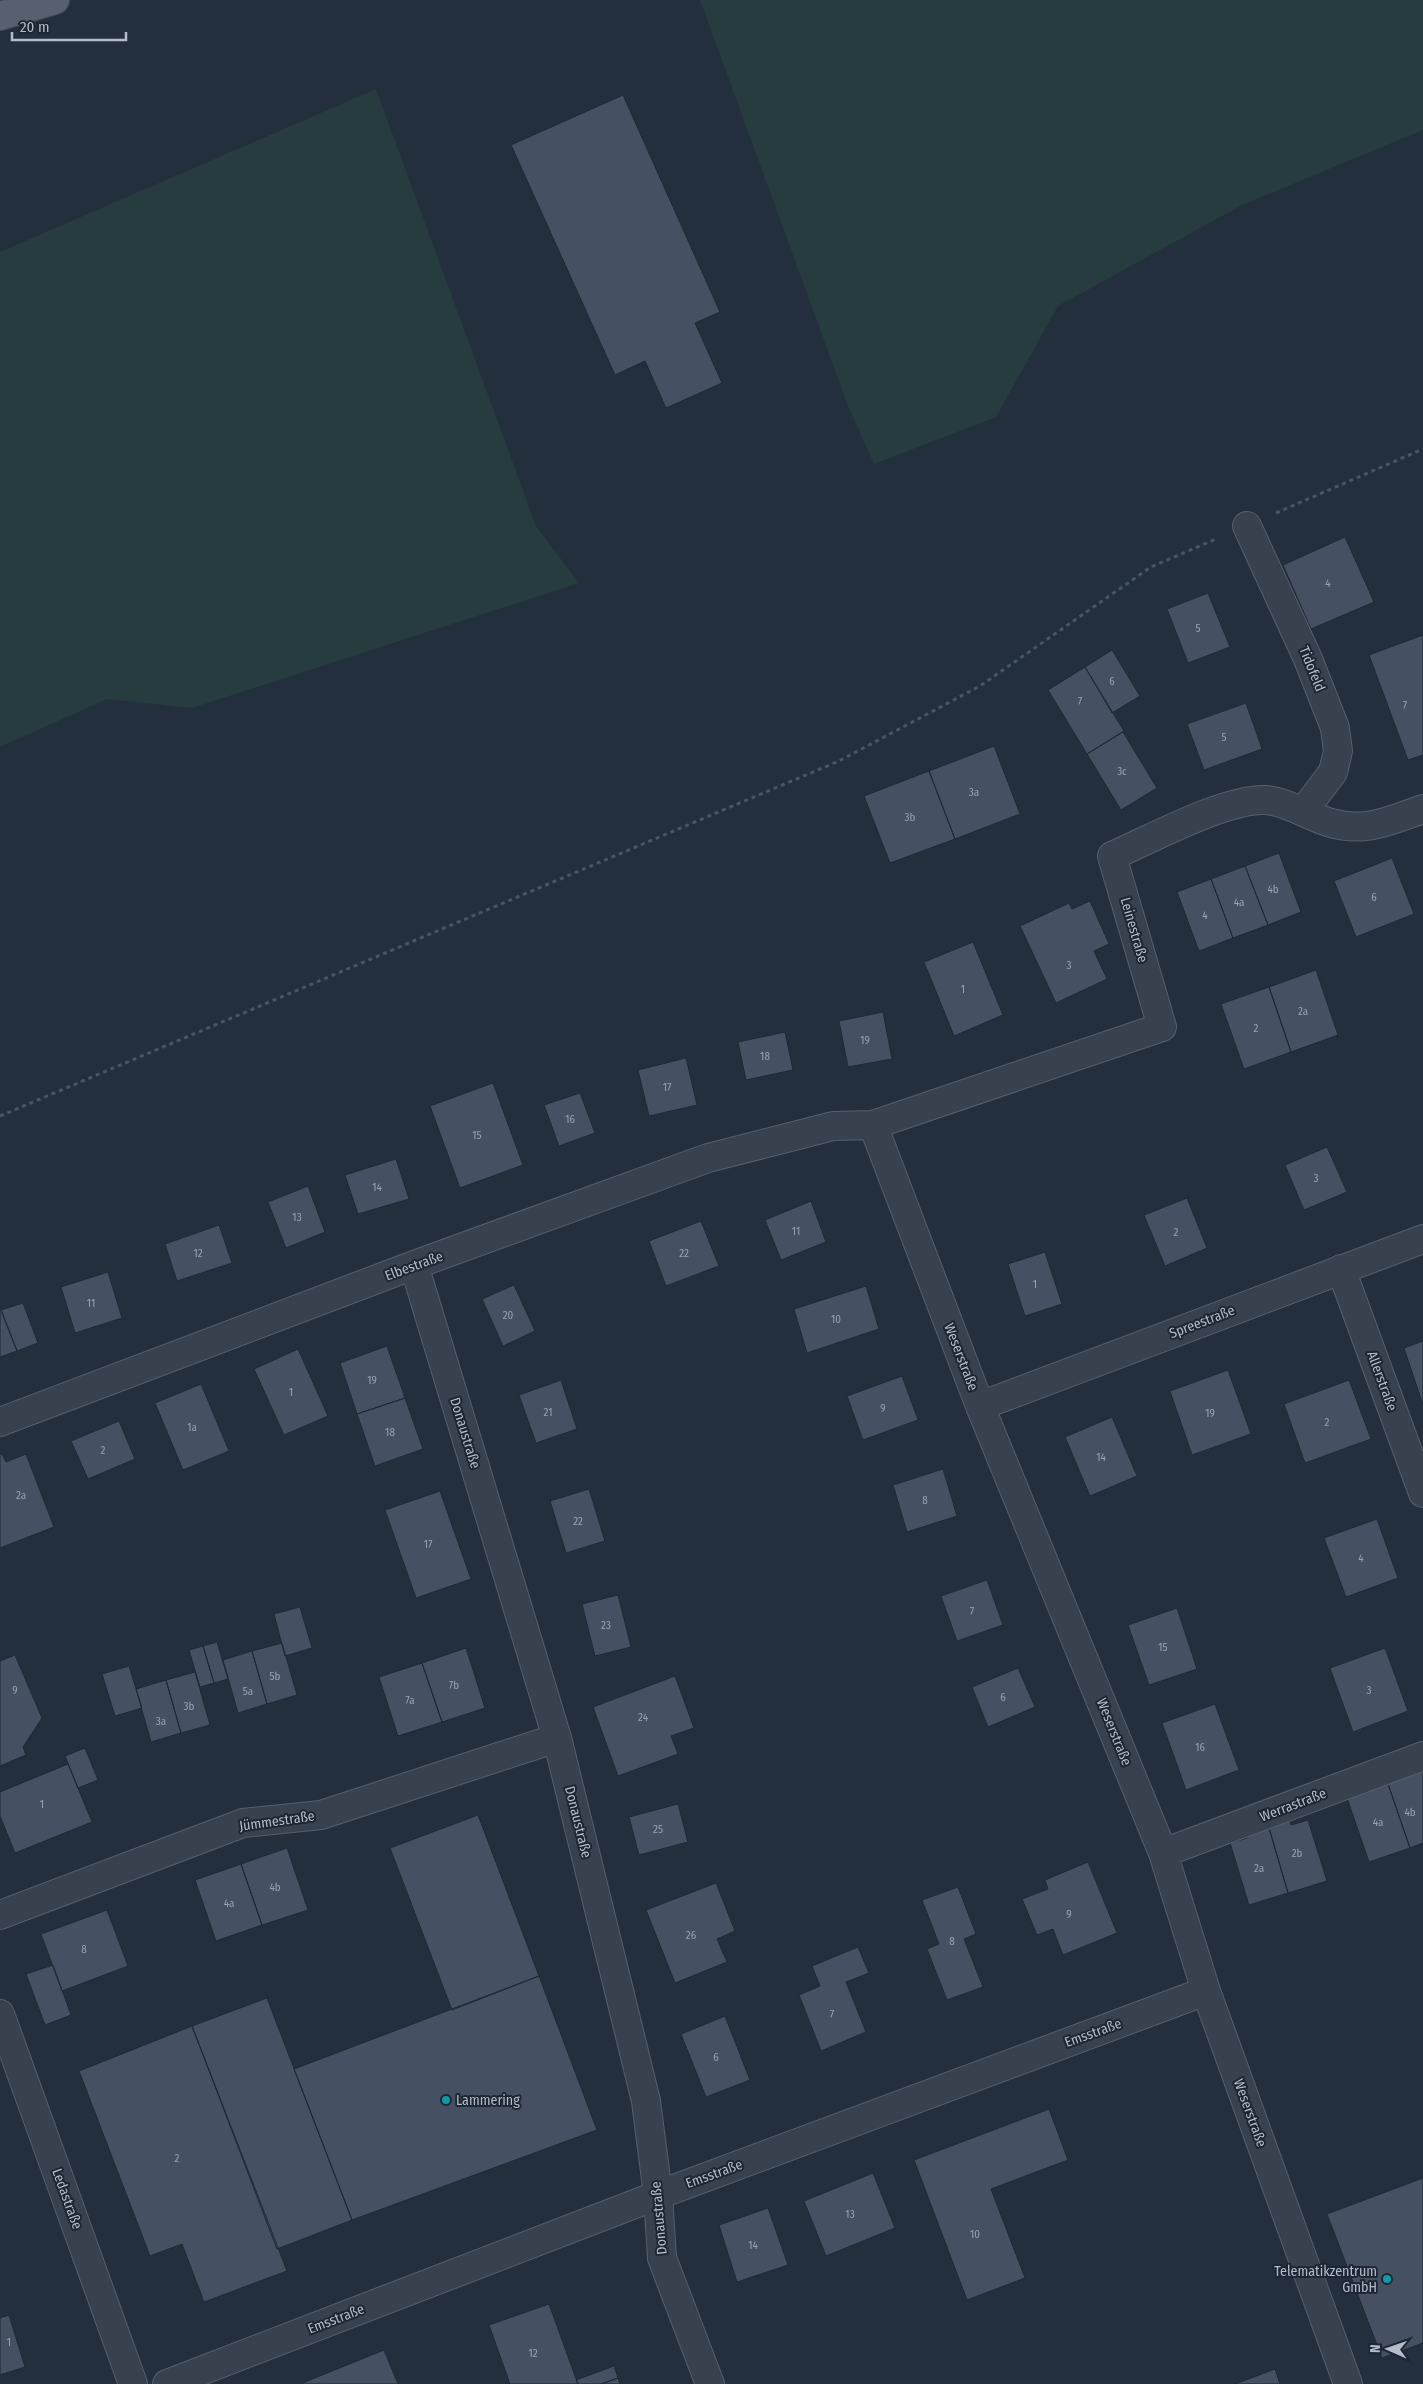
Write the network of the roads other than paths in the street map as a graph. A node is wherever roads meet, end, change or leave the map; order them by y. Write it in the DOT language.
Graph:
graph roads {
  1 [pos="55,0"];
  2 [pos="0,16"];
  3 [pos="1248,526"];
  4 [pos="1423,809"];
  5 [pos="1303,812"];
  6 [pos="872,1125"];
  7 [pos="1423,1239"];
  8 [pos="414,1265"];
  9 [pos="1341,1269"];
  10 [pos="980,1406"];
  11 [pos="0,1422"];
  12 [pos="1423,1493"];
  13 [pos="557,1738"];
  14 [pos="1423,1756"];
  15 [pos="1163,1853"];
  16 [pos="0,1915"];
  17 [pos="1206,1991"];
  18 [pos="0,2014"];
  19 [pos="658,2194"];
  20 [pos="133,2384"];
  21 [pos="167,2384"];
  22 [pos="710,2384"];
  23 [pos="1348,2384"];
  1 -- 2 [label="main road"];
  3 -- 5 [label="street, Tidofeld"];
  4 -- 5 [label="street, Leinestraße"];
  5 -- 6 [label="street, Leinestraße"];
  6 -- 8 [label="street, Elbestraße"];
  6 -- 10 [label="street, Weserstraße"];
  7 -- 9 [label="street, Spreestraße"];
  8 -- 11 [label="street, Elbestraße"];
  8 -- 13 [label="street, Donaustraße"];
  9 -- 10 [label="street, Spreestraße"];
  9 -- 12 [label="street, Allerstraße"];
  10 -- 15 [label="street, Weserstraße"];
  13 -- 16 [label="street, Jümmestraße"];
  13 -- 19 [label="street, Donaustraße"];
  14 -- 15 [label="street, Werrastraße"];
  15 -- 17 [label="street, Weserstraße"];
  17 -- 19 [label="street, Emsstraße"];
  17 -- 23 [label="street, Weserstraße"];
  18 -- 20 [label="street, Ledastraße"];
  19 -- 21 [label="street, Emsstraße"];
  19 -- 22 [label="street, Donaustraße"];
}
